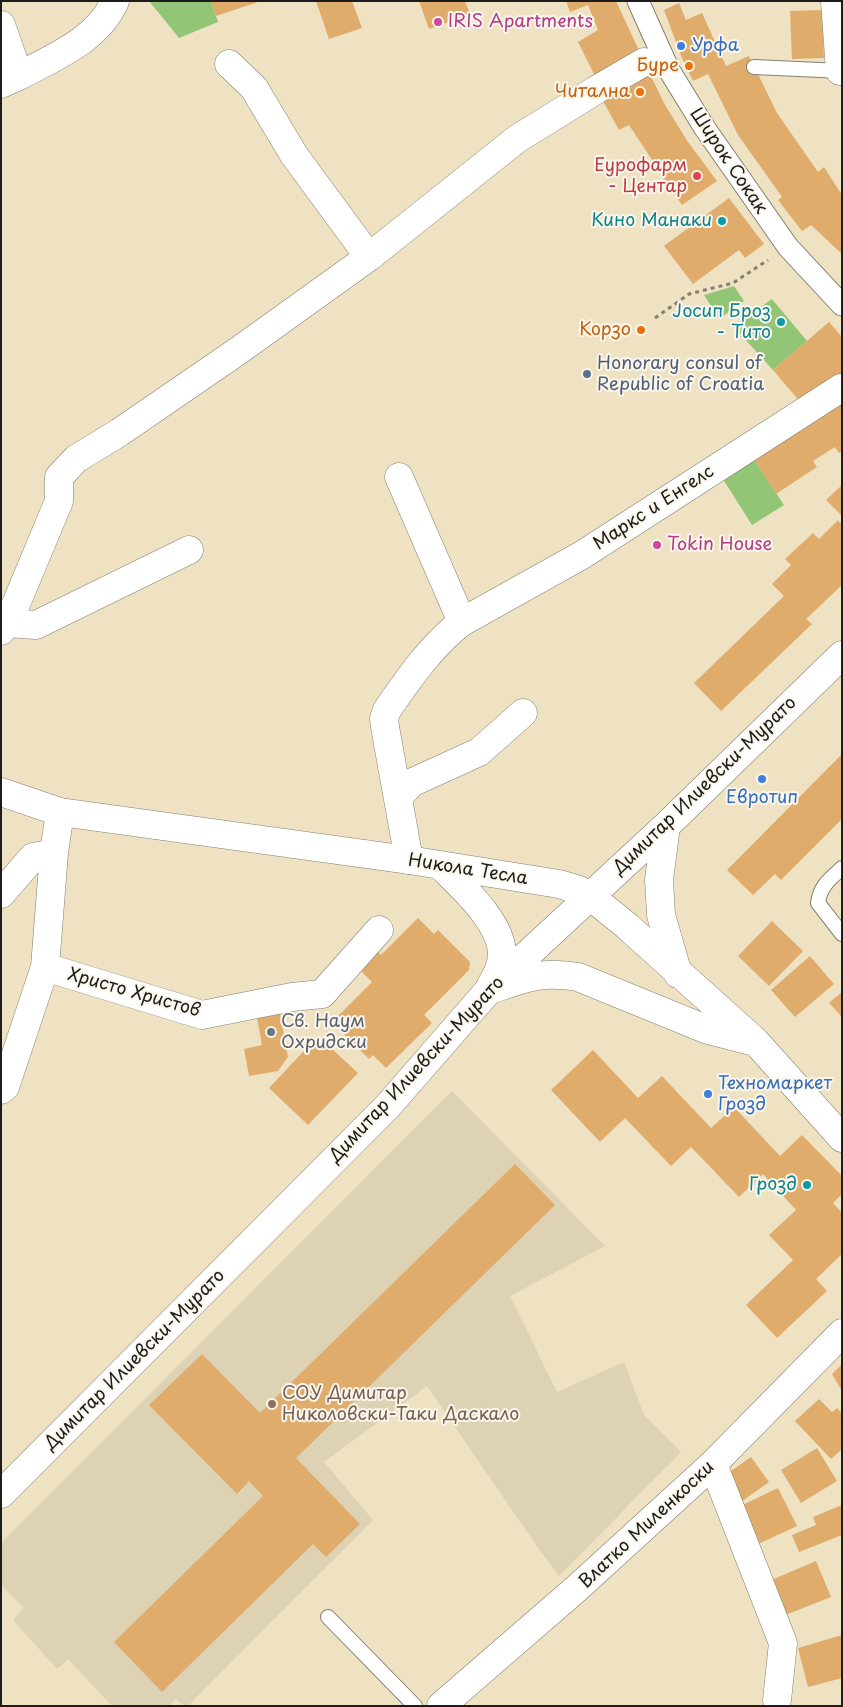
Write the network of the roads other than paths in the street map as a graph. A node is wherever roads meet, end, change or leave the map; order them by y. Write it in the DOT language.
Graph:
graph roads {
  1 [pos="115,1"];
  2 [pos="638,1"];
  3 [pos="835,1"];
  4 [pos="1,25"];
  5 [pos="644,62"];
  6 [pos="230,64"];
  7 [pos="754,67"];
  8 [pos="841,71"];
  9 [pos="10,80"];
  10 [pos="369,257"];
  11 [pos="842,305"];
  12 [pos="841,388"];
  13 [pos="399,477"];
  14 [pos="189,550"];
  15 [pos="462,622"];
  16 [pos="5,627"];
  17 [pos="842,655"];
  18 [pos="523,713"];
  19 [pos="1,792"];
  20 [pos="398,798"];
  21 [pos="60,812"];
  22 [pos="666,826"];
  23 [pos="54,853"];
  24 [pos="409,860"];
  25 [pos="441,866"];
  26 [pos="842,868"];
  27 [pos="1,894"];
  28 [pos="590,896"];
  29 [pos="379,930"];
  30 [pos="842,934"];
  31 [pos="45,967"];
  32 [pos="678,974"];
  33 [pos="488,991"];
  34 [pos="756,1042"];
  35 [pos="1,1090"];
  36 [pos="842,1138"];
  37 [pos="842,1333"];
  38 [pos="713,1464"];
  39 [pos="1,1494"];
  40 [pos="328,1617"];
  41 [pos="777,1700"];
  42 [pos="415,1706"];
  43 [pos="442,1706"];
  1 -- 9 [label="street"];
  2 -- 11 [label="street, Широк Сокак"];
  3 -- 8 [label="street"];
  4 -- 9 [label="street"];
  5 -- 10 [label="street"];
  6 -- 10 [label="street"];
  7 -- 8 [label="lane"];
  10 -- 16 [label="street"];
  12 -- 15 [label="street, Маркс и Енгелс"];
  13 -- 15 [label="street"];
  14 -- 16 [label="street"];
  15 -- 20 [label="street, Маркс и Енгелс"];
  17 -- 22 [label="street, Димитар Илиевски-Мурато"];
  18 -- 20 [label="street"];
  19 -- 21 [label="street, Никола Тесла"];
  20 -- 24 [label="street, Маркс и Енгелс"];
  21 -- 23 [label="street, Христо Христов"];
  21 -- 24 [label="street, Никола Тесла"];
  22 -- 28 [label="street, Димитар Илиевски-Мурато"];
  22 -- 32 [label="street"];
  23 -- 27 [label="street"];
  23 -- 31 [label="street, Христо Христов"];
  24 -- 25 [label="street, Никола Тесла"];
  25 -- 28 [label="street, Никола Тесла"];
  25 -- 33 [label="street"];
  26 -- 30 [label="lane"];
  28 -- 32 [label="street, Никола Тесла"];
  28 -- 33 [label="street, Димитар Илиевски-Мурато"];
  29 -- 31 [label="street, Христо Христов"];
  31 -- 35 [label="street"];
  32 -- 34 [label="street, Никола Тесла"];
  33 -- 34 [label="street"];
  33 -- 39 [label="street, Димитар Илиевски-Мурато"];
  34 -- 36 [label="street, Никола Тесла"];
  37 -- 38 [label="street, Влатко Миленкоски"];
  38 -- 41 [label="street"];
  38 -- 43 [label="street, Влатко Миленкоски"];
  40 -- 42 [label="lane"];
}
